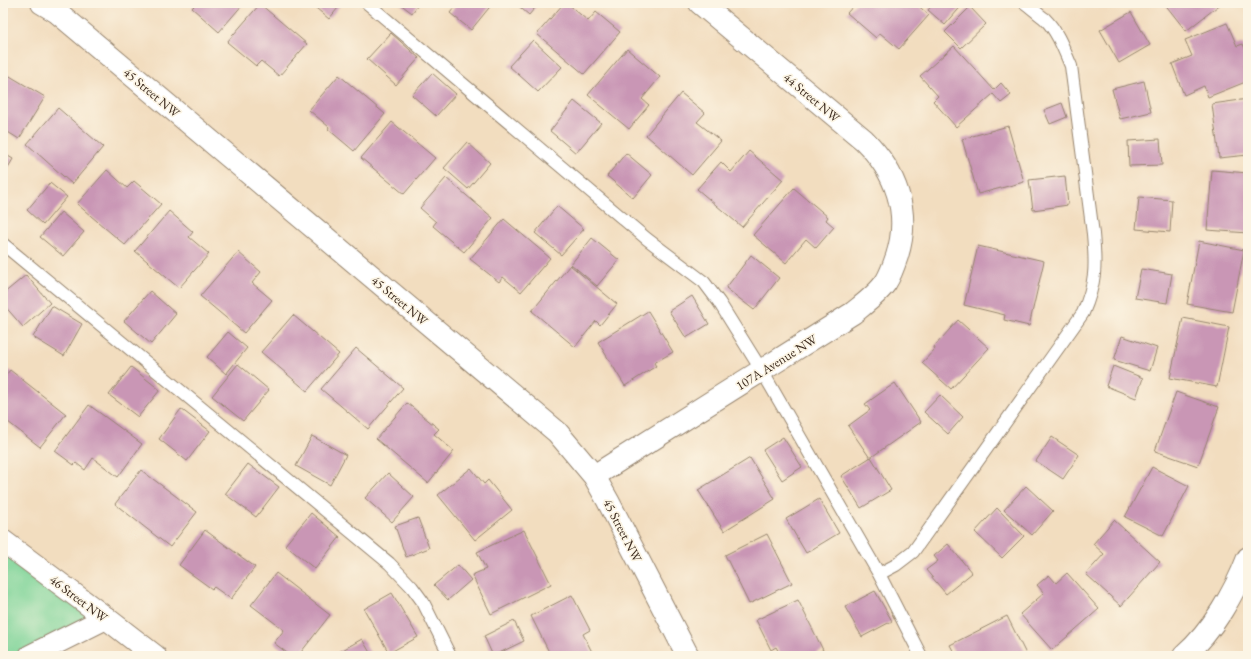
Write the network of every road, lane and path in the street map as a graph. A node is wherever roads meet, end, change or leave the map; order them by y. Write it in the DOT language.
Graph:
graph roads {
  1 [pos="42,3"];
  2 [pos="368,3"];
  3 [pos="700,3"];
  4 [pos="1025,3"];
  5 [pos="901,206"];
  6 [pos="3,244"];
  7 [pos="762,371"];
  8 [pos="594,476"];
  9 [pos="3,541"];
  10 [pos="1248,558"];
  11 [pos="879,574"];
  12 [pos="106,618"];
  13 [pos="1189,652"];
  14 [pos="30,656"];
  15 [pos="155,656"];
  16 [pos="450,656"];
  17 [pos="688,656"];
  18 [pos="921,656"];
  1 -- 8 [label="street, 45 Street NW"];
  2 -- 7 [label="lane"];
  3 -- 5 [label="street, 44 Street NW"];
  4 -- 11 [label="lane"];
  5 -- 7 [label="street, 107A Avenue NW"];
  6 -- 16 [label="lane"];
  7 -- 8 [label="street, 107A Avenue NW"];
  7 -- 11 [label="lane"];
  8 -- 17 [label="street, 45 Street NW"];
  9 -- 12 [label="street, 46 Street NW"];
  10 -- 13 [label="street"];
  11 -- 18 [label="lane"];
  12 -- 14 [label="street"];
  12 -- 15 [label="street, 46 Street NW"];
}
